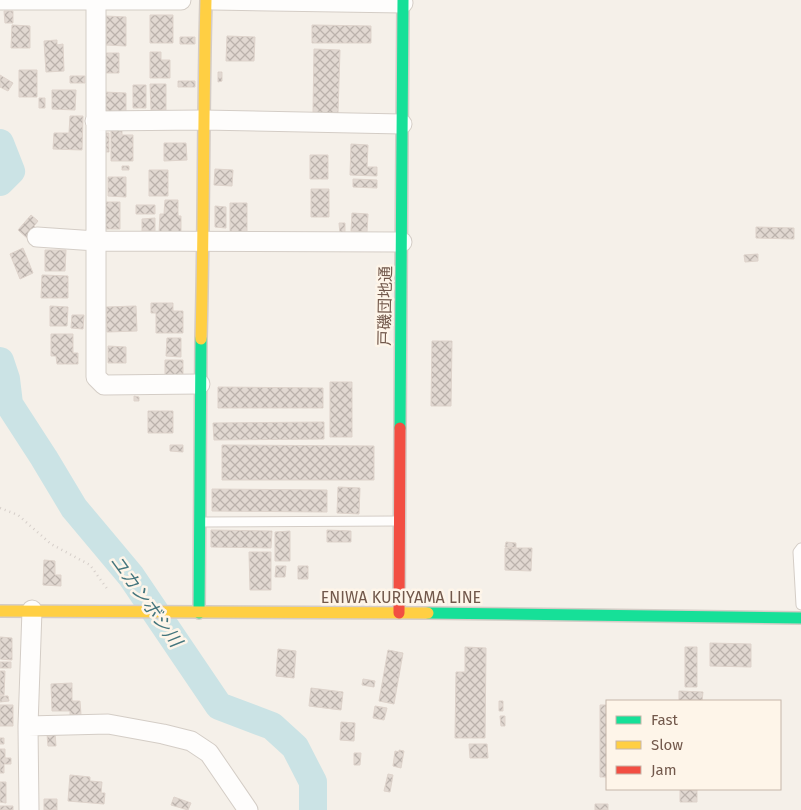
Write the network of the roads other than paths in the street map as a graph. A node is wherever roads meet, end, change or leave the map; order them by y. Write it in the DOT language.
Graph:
graph roads {
  1 [pos="0,0"];
  2 [pos="96,0"];
  3 [pos="181,0"];
  4 [pos="206,0"];
  5 [pos="213,0"];
  6 [pos="403,1"];
  7 [pos="203,120"];
  8 [pos="95,121"];
  9 [pos="402,124"];
  10 [pos="37,237"];
  11 [pos="96,241"];
  12 [pos="204,241"];
  13 [pos="402,242"];
  14 [pos="200,384"];
  15 [pos="400,521"];
  16 [pos="199,522"];
  17 [pos="801,548"];
  18 [pos="801,605"];
  19 [pos="32,610"];
  20 [pos="0,611"];
  21 [pos="194,613"];
  22 [pos="399,613"];
  23 [pos="801,618"];
  24 [pos="28,726"];
  25 [pos="29,810"];
  26 [pos="248,810"];
  1 -- 2 [label="street"];
  2 -- 3 [label="street"];
  2 -- 8 [label="street"];
  4 -- 7 [label="street"];
  5 -- 6 [label="street"];
  6 -- 9 [label="street, 戸磯団地通"];
  7 -- 8 [label="street"];
  7 -- 9 [label="street"];
  7 -- 12 [label="street"];
  8 -- 11 [label="street"];
  9 -- 13 [label="street, 戸磯団地通"];
  10 -- 11 [label="street"];
  11 -- 12 [label="street"];
  11 -- 14 [label="street"];
  12 -- 13 [label="street"];
  12 -- 14 [label="street"];
  13 -- 15 [label="street, 戸磯団地通"];
  14 -- 16 [label="street"];
  15 -- 16 [label="lane"];
  15 -- 22 [label="street, 戸磯団地通"];
  16 -- 21 [label="street"];
  17 -- 18 [label="lane"];
  19 -- 20 [label="street, ENIWA KURIYAMA LINE"];
  19 -- 21 [label="street, ENIWA KURIYAMA LINE"];
  19 -- 24 [label="street"];
  21 -- 22 [label="street, ENIWA KURIYAMA LINE"];
  22 -- 23 [label="street, ENIWA KURIYAMA LINE"];
  24 -- 25 [label="street"];
  24 -- 26 [label="street"];
}
